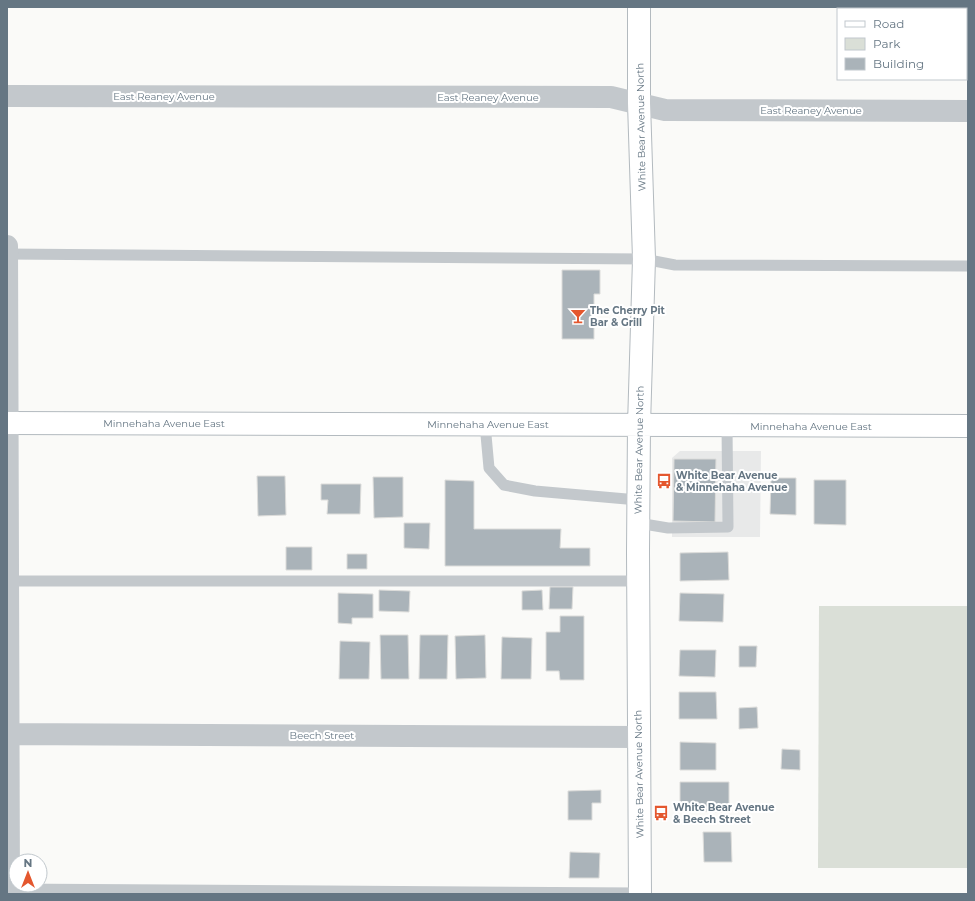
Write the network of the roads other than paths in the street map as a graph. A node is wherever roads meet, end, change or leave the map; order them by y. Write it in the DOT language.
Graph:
graph roads {
  1 [pos="639,7"];
  2 [pos="7,96"];
  3 [pos="639,103"];
  4 [pos="968,111"];
  5 [pos="7,246"];
  6 [pos="7,254"];
  7 [pos="644,258"];
  8 [pos="968,266"];
  9 [pos="7,423"];
  10 [pos="485,424"];
  11 [pos="639,425"];
  12 [pos="727,426"];
  13 [pos="968,426"];
  14 [pos="638,500"];
  15 [pos="638,523"];
  16 [pos="8,581"];
  17 [pos="638,582"];
  18 [pos="8,734"];
  19 [pos="638,737"];
  20 [pos="8,853"];
  21 [pos="48,891"];
  22 [pos="640,894"];
  1 -- 3 [label="main road, White Bear Avenue North"];
  2 -- 3 [label="street, East Reaney Avenue"];
  3 -- 4 [label="street, East Reaney Avenue"];
  3 -- 7 [label="main road, White Bear Avenue North"];
  5 -- 6 [label="street"];
  6 -- 7 [label="lane"];
  6 -- 9 [label="street"];
  7 -- 8 [label="lane"];
  7 -- 11 [label="main road, White Bear Avenue North"];
  9 -- 10 [label="main road, Minnehaha Avenue East"];
  9 -- 16 [label="street"];
  10 -- 11 [label="main road, Minnehaha Avenue East"];
  10 -- 14 [label="lane"];
  11 -- 12 [label="main road, Minnehaha Avenue East"];
  11 -- 14 [label="main road, White Bear Avenue North"];
  12 -- 13 [label="main road, Minnehaha Avenue East"];
  12 -- 15 [label="lane"];
  14 -- 15 [label="main road, White Bear Avenue North"];
  15 -- 17 [label="main road, White Bear Avenue North"];
  16 -- 17 [label="lane"];
  16 -- 18 [label="street"];
  17 -- 19 [label="main road, White Bear Avenue North"];
  18 -- 19 [label="street, Beech Street"];
  18 -- 20 [label="street"];
  19 -- 22 [label="main road, White Bear Avenue North"];
  21 -- 22 [label="lane"];
}
